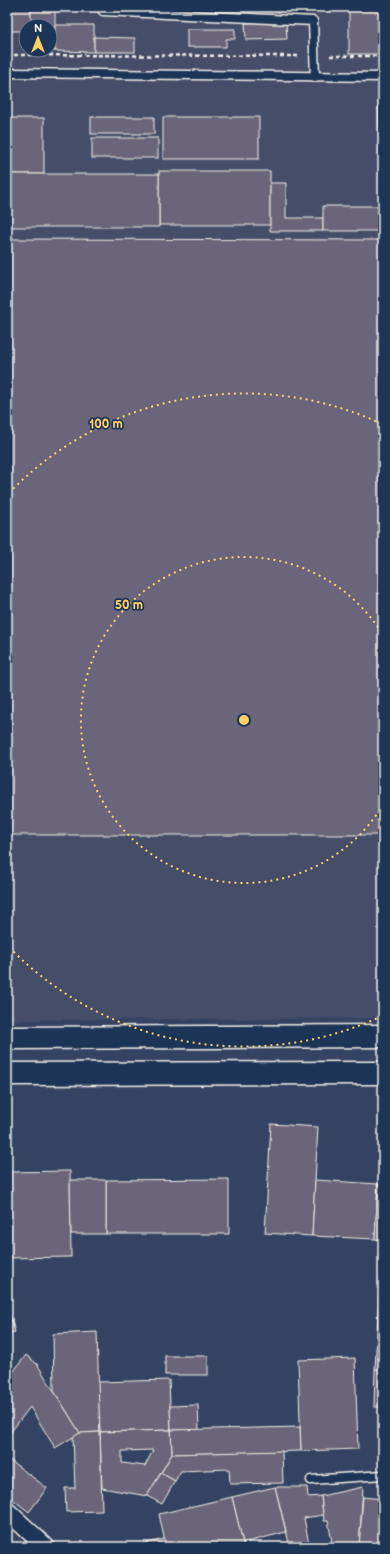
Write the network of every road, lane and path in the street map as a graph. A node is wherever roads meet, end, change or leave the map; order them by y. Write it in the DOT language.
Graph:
graph roads {
  1 [pos="100,7"];
  2 [pos="7,55"];
  3 [pos="314,56"];
  4 [pos="383,56"];
  5 [pos="7,73"];
  6 [pos="315,77"];
  7 [pos="383,77"];
  8 [pos="383,1036"];
  9 [pos="7,1038"];
  10 [pos="383,1073"];
  11 [pos="7,1074"];
  12 [pos="383,1475"];
  13 [pos="311,1480"];
  14 [pos="7,1511"];
  15 [pos="46,1547"];
  1 -- 3 [label="lane"];
  2 -- 3 [label="path"];
  3 -- 4 [label="path"];
  3 -- 6 [label="lane"];
  5 -- 6 [label="lane"];
  6 -- 7 [label="lane"];
  8 -- 9 [label="main road"];
  10 -- 11 [label="main road"];
  12 -- 13 [label="lane"];
  14 -- 15 [label="street"];
}
